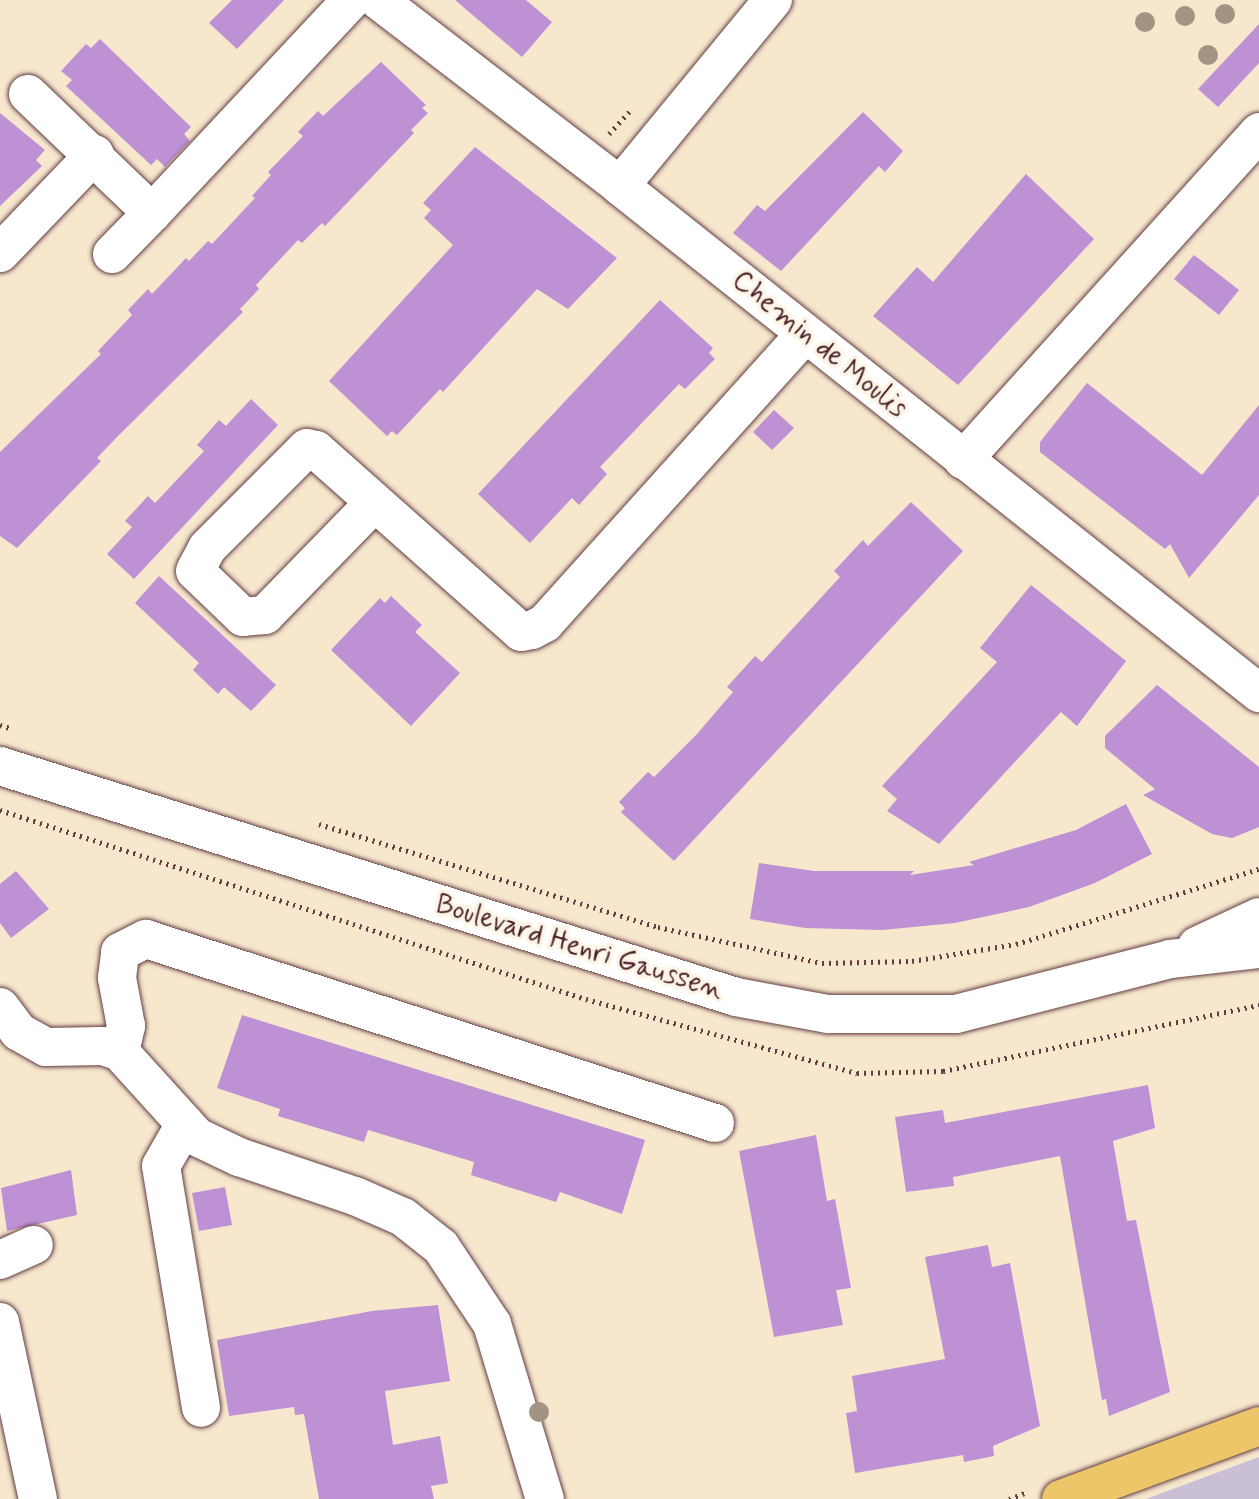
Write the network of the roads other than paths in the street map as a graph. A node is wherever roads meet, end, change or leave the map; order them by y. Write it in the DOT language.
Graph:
graph roads {
  1 [pos="351,0"];
  2 [pos="378,0"];
  3 [pos="773,0"];
  4 [pos="29,94"];
  5 [pos="1259,132"];
  6 [pos="95,153"];
  7 [pos="620,186"];
  8 [pos="152,213"];
  9 [pos="0,253"];
  10 [pos="112,254"];
  11 [pos="805,334"];
  12 [pos="962,460"];
  13 [pos="374,503"];
  14 [pos="1259,693"];
  15 [pos="0,766"];
  16 [pos="1259,917"];
  17 [pos="1259,948"];
  18 [pos="1170,959"];
  19 [pos="0,1007"];
  20 [pos="120,1052"];
  21 [pos="715,1123"];
  22 [pos="185,1124"];
  23 [pos="0,1322"];
  24 [pos="201,1408"];
  25 [pos="1259,1426"];
  26 [pos="38,1499"];
  27 [pos="545,1499"];
  28 [pos="1060,1499"];
  1 -- 8 [label="street"];
  2 -- 7 [label="street, Chemin de Moulis"];
  3 -- 7 [label="street"];
  4 -- 6 [label="street"];
  5 -- 12 [label="street"];
  6 -- 8 [label="street"];
  6 -- 9 [label="street"];
  7 -- 11 [label="street, Chemin de Moulis"];
  8 -- 10 [label="street"];
  11 -- 12 [label="street, Chemin de Moulis"];
  11 -- 13 [label="street"];
  12 -- 14 [label="street, Chemin de Moulis"];
  13 -- 13 [label="street"];
  15 -- 18 [label="street, Boulevard Henri Gaussen"];
  16 -- 18 [label="street, Boulevard Henri Gaussen"];
  17 -- 18 [label="street, Boulevard Henri Gaussen"];
  19 -- 20 [label="street"];
  20 -- 21 [label="street"];
  20 -- 22 [label="street"];
  22 -- 24 [label="street"];
  22 -- 27 [label="street"];
  23 -- 26 [label="street"];
  25 -- 28 [label="main road"];
}
